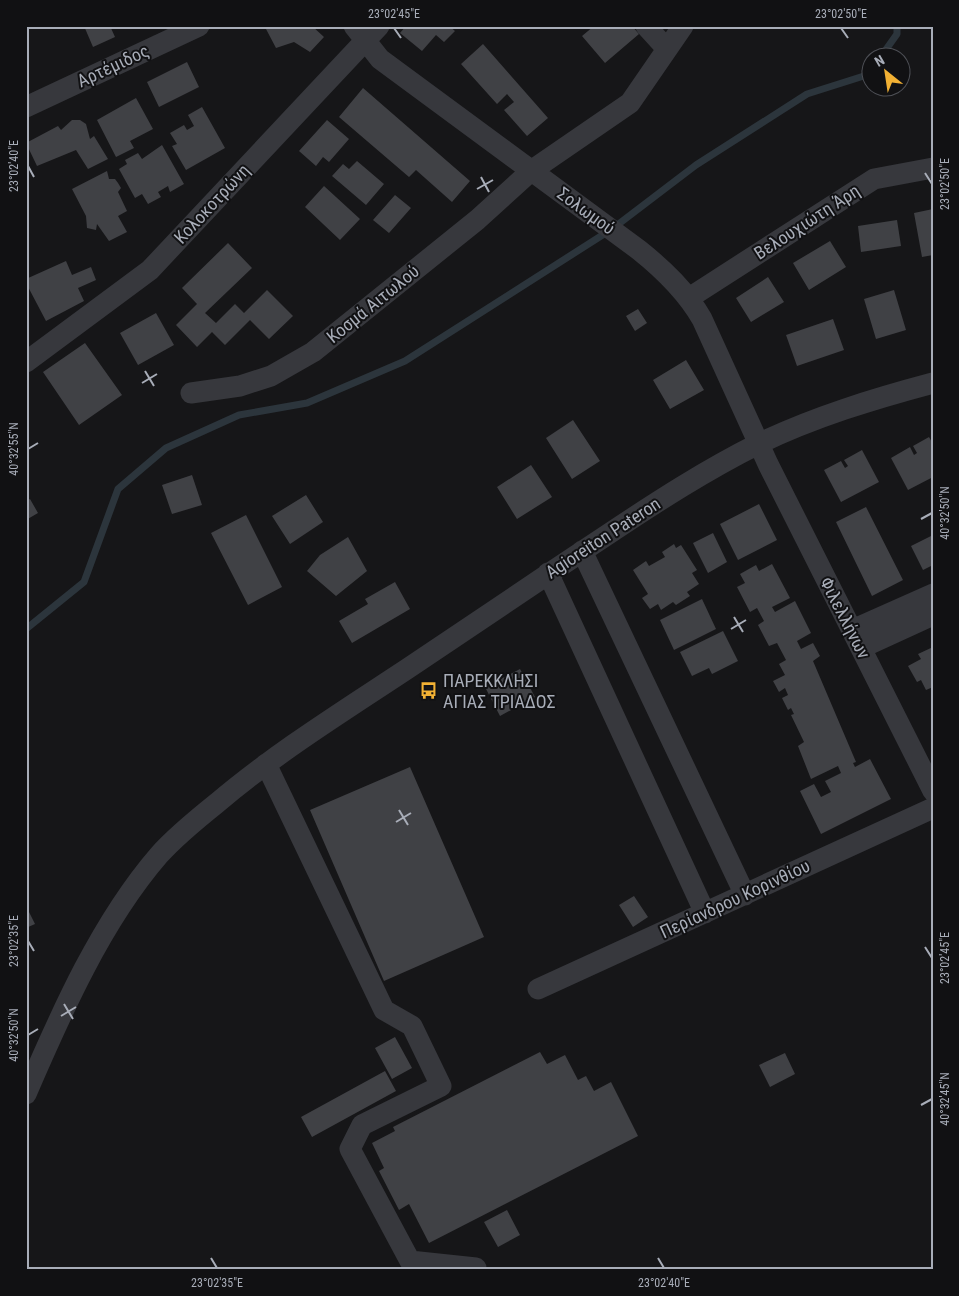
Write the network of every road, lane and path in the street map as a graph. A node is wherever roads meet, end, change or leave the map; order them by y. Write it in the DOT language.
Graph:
graph roads {
  1 [pos="199,26"];
  2 [pos="646,26"];
  3 [pos="684,26"];
  4 [pos="366,31"];
  5 [pos="666,48"];
  6 [pos="26,107"];
  7 [pos="933,168"];
  8 [pos="531,171"];
  9 [pos="689,298"];
  10 [pos="26,362"];
  11 [pos="933,384"];
  12 [pos="191,393"];
  13 [pos="758,444"];
  14 [pos="582,551"];
  15 [pos="548,574"];
  16 [pos="933,594"];
  17 [pos="933,615"];
  18 [pos="856,639"];
  19 [pos="266,764"];
  20 [pos="933,791"];
  21 [pos="933,808"];
  22 [pos="745,895"];
  23 [pos="705,914"];
  24 [pos="538,989"];
  25 [pos="26,1094"];
  26 [pos="476,1268"];
  1 -- 6 [label="street, Αρτέμιδος"];
  2 -- 5 [label="street"];
  3 -- 5 [label="street, Κοσμά Αιτωλού"];
  4 -- 8 [label="street, Σολωμού"];
  4 -- 10 [label="street, Κολοκοτρώνη"];
  5 -- 8 [label="street, Κοσμά Αιτωλού"];
  7 -- 9 [label="street, Βελουχιώτη Άρη"];
  8 -- 9 [label="street, Σολωμού"];
  8 -- 12 [label="street, Κοσμά Αιτωλού"];
  9 -- 13 [label="street, Σολωμού"];
  11 -- 13 [label="street, Agioreiton Pateron"];
  13 -- 14 [label="street, Agioreiton Pateron"];
  13 -- 18 [label="street, Φιλελλήνων"];
  14 -- 15 [label="street, Agioreiton Pateron"];
  14 -- 22 [label="street"];
  15 -- 19 [label="street, Agioreiton Pateron"];
  15 -- 23 [label="street"];
  16 -- 18 [label="street"];
  17 -- 18 [label="street"];
  18 -- 20 [label="street, Φιλελλήνων"];
  19 -- 25 [label="street, Agioreiton Pateron"];
  19 -- 26 [label="street"];
  21 -- 22 [label="street, Περίανδρου Κορινθίου"];
  22 -- 23 [label="street, Περίανδρου Κορινθίου"];
  23 -- 24 [label="street, Περίανδρου Κορινθίου"];
}
